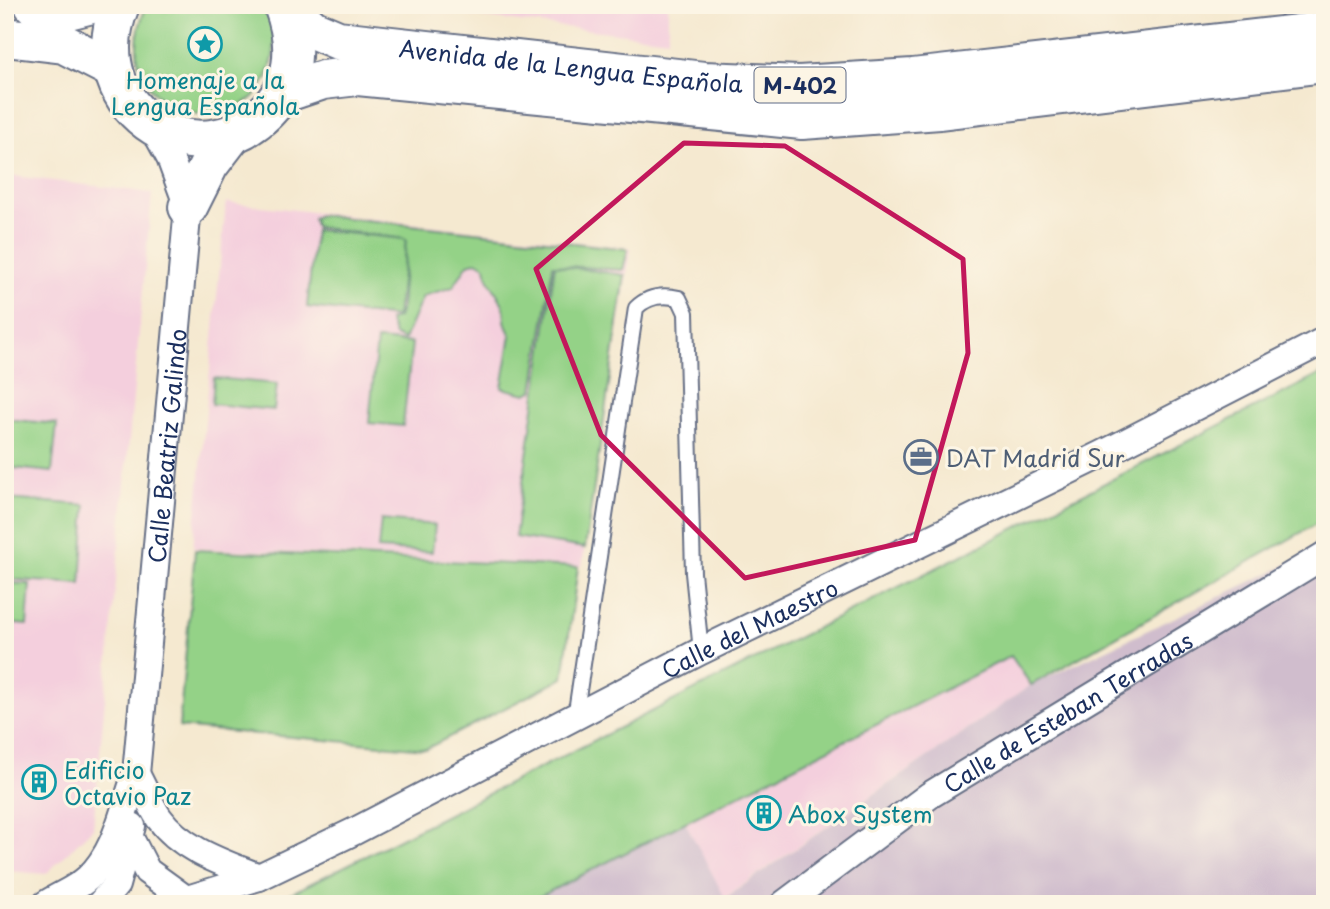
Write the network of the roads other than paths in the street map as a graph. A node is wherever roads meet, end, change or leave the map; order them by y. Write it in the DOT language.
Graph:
graph roads {
  1 [pos="34,5"];
  2 [pos="88,5"];
  3 [pos="120,5"];
  4 [pos="285,5"];
  5 [pos="1325,31"];
  6 [pos="5,37"];
  7 [pos="1325,63"];
  8 [pos="111,68"];
  9 [pos="273,104"];
  10 [pos="152,125"];
  11 [pos="222,137"];
  12 [pos="188,207"];
  13 [pos="1325,340"];
  14 [pos="1325,555"];
  15 [pos="701,651"];
  16 [pos="575,718"];
  17 [pos="138,778"];
  18 [pos="125,828"];
  19 [pos="259,877"];
  20 [pos="179,902"];
  21 [pos="46,904"];
  22 [pos="100,904"];
  23 [pos="784,904"];
  1 -- 2 [label="highway"];
  3 -- 8 [label="highway"];
  4 -- 5 [label="highway, Avenida de la Lengua Española / M-402"];
  4 -- 9 [label="highway, M-402"];
  6 -- 8 [label="highway"];
  7 -- 9 [label="highway, Avenida de la Lengua Española / M-402"];
  8 -- 10 [label="highway"];
  9 -- 11 [label="highway, Avenida de la Lengua Española"];
  10 -- 11 [label="highway"];
  10 -- 12 [label="street, Calle Beatriz Galindo"];
  11 -- 12 [label="highway"];
  12 -- 17 [label="street, Calle Beatriz Galindo"];
  13 -- 15 [label="street, Calle del Maestro"];
  14 -- 23 [label="street, Calle de Esteban Terradas"];
  15 -- 16 [label="street, Calle del Maestro"];
  15 -- 16 [label="lane"];
  16 -- 19 [label="street, Calle del Maestro"];
  17 -- 18 [label="street, Calle Beatriz Galindo"];
  17 -- 19 [label="street"];
  18 -- 20 [label="street"];
  18 -- 21 [label="street, Calle Beatriz Galindo"];
  18 -- 22 [label="street, Calle Beatriz Galindo"];
  19 -- 20 [label="street, Calle del Maestro"];
}
